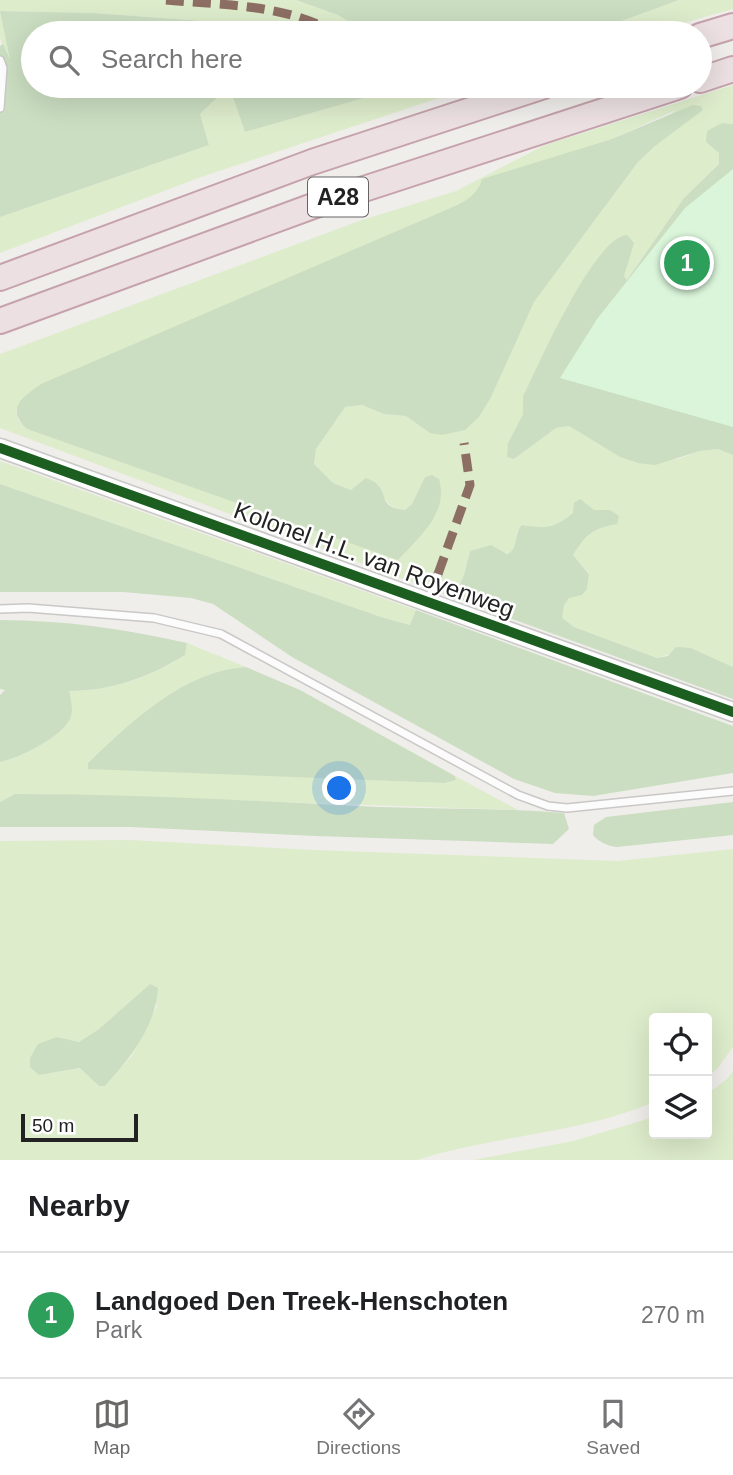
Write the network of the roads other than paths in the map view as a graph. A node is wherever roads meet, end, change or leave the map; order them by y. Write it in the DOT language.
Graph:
graph roads {
  1 [pos="733,26"];
  2 [pos="712,32"];
  3 [pos="0,60"];
  4 [pos="733,69"];
  5 [pos="712,76"];
  6 [pos="507,98"];
  7 [pos="643,98"];
  8 [pos="0,108"];
  9 [pos="0,278"];
  10 [pos="0,321"];
  11 [pos="0,448"];
  12 [pos="438,574"];
  13 [pos="428,602"];
  14 [pos="0,610"];
  15 [pos="733,712"];
  16 [pos="733,791"];
  1 -- 2 [label="highway"];
  3 -- 8 [label="lane"];
  4 -- 5 [label="highway"];
  6 -- 9 [label="highway, A28"];
  7 -- 10 [label="highway, A28"];
  11 -- 13 [label="street, Kolonel H.L. van Royenweg"];
  12 -- 13 [label="lane"];
  13 -- 15 [label="street, Kolonel H.L. van Royenweg"];
  14 -- 16 [label="lane"];
}
